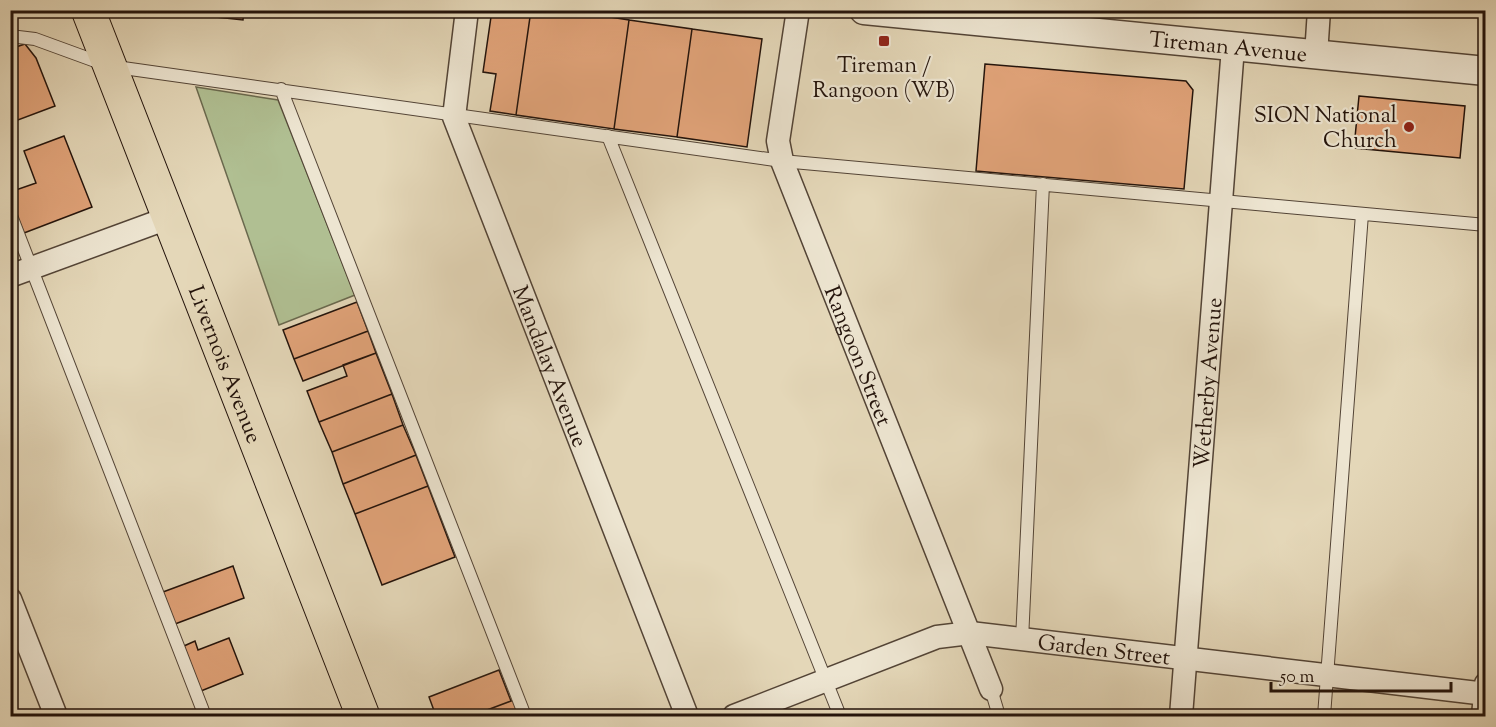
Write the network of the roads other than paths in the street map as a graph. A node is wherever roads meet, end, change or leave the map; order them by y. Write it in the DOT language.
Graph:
graph roads {
  1 [pos="88,10"];
  2 [pos="467,10"];
  3 [pos="798,10"];
  4 [pos="864,10"];
  5 [pos="1319,10"];
  6 [pos="10,36"];
  7 [pos="1233,47"];
  8 [pos="1316,55"];
  9 [pos="109,66"];
  10 [pos="1485,71"];
  11 [pos="281,89"];
  12 [pos="454,114"];
  13 [pos="608,136"];
  14 [pos="782,161"];
  15 [pos="1043,184"];
  16 [pos="1221,201"];
  17 [pos="10,213"];
  18 [pos="1362,214"];
  19 [pos="168,218"];
  20 [pos="1485,225"];
  21 [pos="33,268"];
  22 [pos="10,276"];
  23 [pos="10,599"];
  24 [pos="970,633"];
  25 [pos="1022,640"];
  26 [pos="1185,660"];
  27 [pos="1327,675"];
  28 [pos="826,681"];
  29 [pos="991,690"];
  30 [pos="1485,691"];
  31 [pos="56,717"];
  32 [pos="205,717"];
  33 [pos="363,717"];
  34 [pos="525,717"];
  35 [pos="687,717"];
  36 [pos="734,717"];
  37 [pos="840,717"];
  38 [pos="999,717"];
  39 [pos="1181,717"];
  40 [pos="1324,717"];
  41 [pos="1483,717"];
  1 -- 9 [label="main road, Livernois Avenue"];
  2 -- 12 [label="street, Mandalay Avenue"];
  3 -- 14 [label="street, Rangoon Street"];
  4 -- 7 [label="street, Tireman Avenue"];
  5 -- 8 [label="street"];
  6 -- 9 [label="lane"];
  7 -- 8 [label="street, Tireman Avenue"];
  7 -- 16 [label="street, Wetherby Avenue"];
  8 -- 10 [label="street, Tireman Avenue"];
  9 -- 11 [label="lane"];
  9 -- 19 [label="main road, Livernois Avenue"];
  11 -- 12 [label="lane"];
  11 -- 34 [label="lane"];
  12 -- 13 [label="lane"];
  12 -- 35 [label="street, Mandalay Avenue"];
  13 -- 14 [label="lane"];
  13 -- 28 [label="lane"];
  14 -- 15 [label="lane"];
  14 -- 24 [label="street, Rangoon Street"];
  15 -- 16 [label="lane"];
  15 -- 25 [label="lane"];
  16 -- 18 [label="lane"];
  16 -- 26 [label="street, Wetherby Avenue"];
  17 -- 21 [label="lane"];
  18 -- 20 [label="lane"];
  18 -- 27 [label="lane"];
  19 -- 21 [label="street"];
  19 -- 33 [label="main road, Livernois Avenue"];
  21 -- 22 [label="street"];
  21 -- 32 [label="lane"];
  23 -- 31 [label="street"];
  24 -- 25 [label="street, Garden Street"];
  24 -- 28 [label="street, Garden Street"];
  24 -- 29 [label="street, Rangoon Street"];
  25 -- 26 [label="street, Garden Street"];
  26 -- 27 [label="street, Garden Street"];
  26 -- 39 [label="street, Wetherby Avenue"];
  27 -- 30 [label="street, Garden Street"];
  27 -- 40 [label="lane"];
  28 -- 36 [label="street, Garden Street"];
  28 -- 37 [label="lane"];
  29 -- 38 [label="lane"];
  30 -- 41 [label="street"];
}
